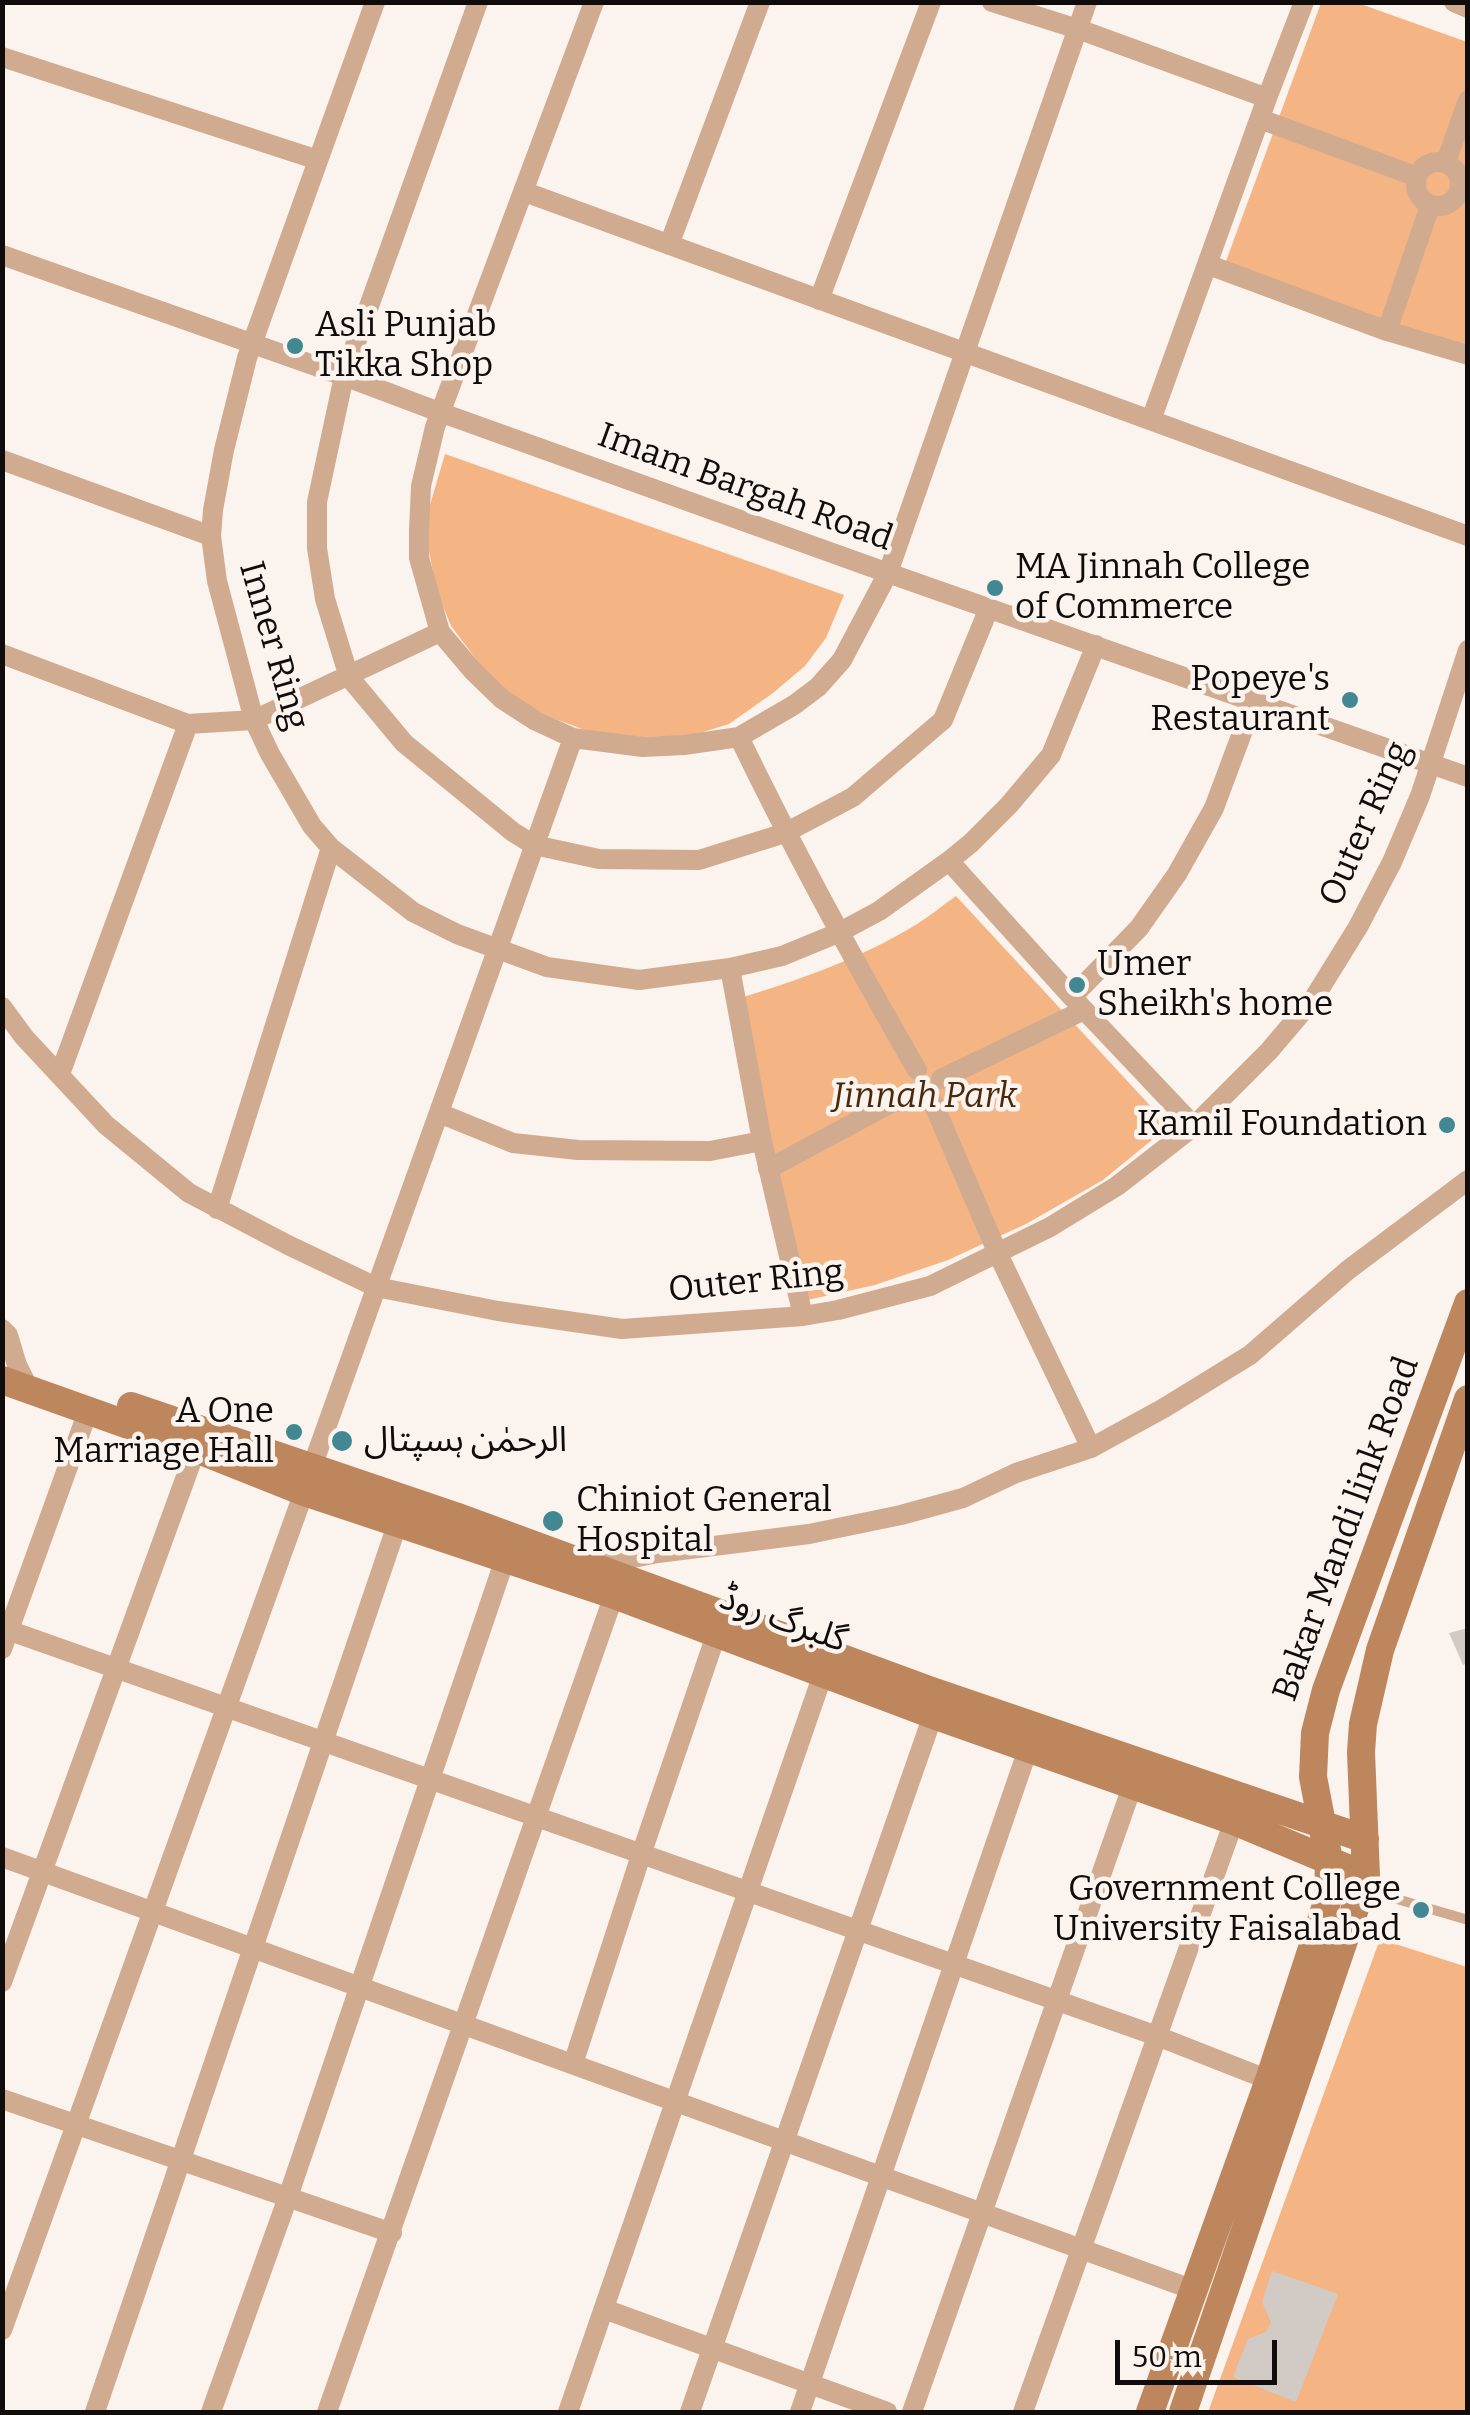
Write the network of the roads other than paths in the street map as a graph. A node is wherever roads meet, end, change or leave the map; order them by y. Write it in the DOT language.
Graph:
graph roads {
  1 [pos="375,2"];
  2 [pos="478,2"];
  3 [pos="594,2"];
  4 [pos="760,2"];
  5 [pos="932,2"];
  6 [pos="992,2"];
  7 [pos="1087,2"];
  8 [pos="1304,2"];
  9 [pos="1454,2"];
  10 [pos="1468,8"];
  11 [pos="1078,28"];
  12 [pos="2,58"];
  13 [pos="1267,98"];
  14 [pos="1468,100"];
  15 [pos="1260,119"];
  16 [pos="318,160"];
  17 [pos="1446,162"];
  18 [pos="1415,176"];
  19 [pos="525,192"];
  20 [pos="1464,193"];
  21 [pos="1430,206"];
  22 [pos="669,245"];
  23 [pos="2,255"];
  24 [pos="1209,264"];
  25 [pos="820,300"];
  26 [pos="1387,330"];
  27 [pos="253,343"];
  28 [pos="966,353"];
  29 [pos="1468,355"];
  30 [pos="344,376"];
  31 [pos="442,413"];
  32 [pos="1151,420"];
  33 [pos="2,460"];
  34 [pos="211,536"];
  35 [pos="1468,536"];
  36 [pos="888,573"];
  37 [pos="989,608"];
  38 [pos="440,632"];
  39 [pos="1096,646"];
  40 [pos="1468,650"];
  41 [pos="2,654"];
  42 [pos="350,677"];
  43 [pos="1254,701"];
  44 [pos="254,720"];
  45 [pos="188,724"];
  46 [pos="740,737"];
  47 [pos="573,738"];
  48 [pos="1430,765"];
  49 [pos="1468,777"];
  50 [pos="785,833"];
  51 [pos="534,846"];
  52 [pos="332,848"];
  53 [pos="950,861"];
  54 [pos="838,933"];
  55 [pos="497,949"];
  56 [pos="730,968"];
  57 [pos="1078,1003"];
  58 [pos="2,1007"];
  59 [pos="917,1070"];
  60 [pos="60,1074"];
  61 [pos="942,1079"];
  62 [pos="908,1094"];
  63 [pos="932,1103"];
  64 [pos="439,1112"];
  65 [pos="1194,1126"];
  66 [pos="762,1141"];
  67 [pos="768,1169"];
  68 [pos="1468,1180"];
  69 [pos="218,1208"];
  70 [pos="998,1254"];
  71 [pos="376,1286"];
  72 [pos="1468,1303"];
  73 [pos="803,1316"];
  74 [pos="2,1329"];
  75 [pos="13,1374"];
  76 [pos="1468,1399"];
  77 [pos="88,1410"];
  78 [pos="1091,1448"];
  79 [pos="196,1449"];
  80 [pos="308,1479"];
  81 [pos="398,1522"];
  82 [pos="505,1560"];
  83 [pos="589,1566"];
  84 [pos="554,1576"];
  85 [pos="614,1595"];
  86 [pos="5,1635"];
  87 [pos="716,1635"];
  88 [pos="116,1668"];
  89 [pos="823,1674"];
  90 [pos="226,1707"];
  91 [pos="933,1715"];
  92 [pos="324,1740"];
  93 [pos="1028,1749"];
  94 [pos="430,1778"];
  95 [pos="1132,1784"];
  96 [pos="535,1816"];
  97 [pos="1234,1822"];
  98 [pos="1324,1826"];
  99 [pos="1365,1839"];
  100 [pos="642,1852"];
  101 [pos="2,1858"];
  102 [pos="1330,1860"];
  103 [pos="42,1872"];
  104 [pos="1363,1882"];
  105 [pos="748,1890"];
  106 [pos="152,1912"];
  107 [pos="1468,1920"];
  108 [pos="858,1929"];
  109 [pos="253,1948"];
  110 [pos="954,1964"];
  111 [pos="2,1982"];
  112 [pos="359,1987"];
  113 [pos="1057,2000"];
  114 [pos="463,2024"];
  115 [pos="1158,2036"];
  116 [pos="573,2064"];
  117 [pos="1270,2080"];
  118 [pos="2,2100"];
  119 [pos="676,2102"];
  120 [pos="76,2125"];
  121 [pos="785,2141"];
  122 [pos="181,2160"];
  123 [pos="882,2176"];
  124 [pos="288,2197"];
  125 [pos="982,2213"];
  126 [pos="392,2233"];
  127 [pos="1081,2249"];
  128 [pos="1194,2290"];
  129 [pos="604,2309"];
  130 [pos="2,2330"];
  131 [pos="713,2349"];
  132 [pos="810,2384"];
  133 [pos="95,2412"];
  134 [pos="211,2412"];
  135 [pos="328,2412"];
  136 [pos="568,2412"];
  137 [pos="690,2412"];
  138 [pos="800,2412"];
  139 [pos="887,2412"];
  140 [pos="912,2412"];
  141 [pos="1022,2412"];
  142 [pos="1150,2412"];
  143 [pos="1183,2412"];
  1 -- 16 [label="street, Inner Ring"];
  2 -- 30 [label="street"];
  3 -- 19 [label="street"];
  4 -- 22 [label="street"];
  5 -- 25 [label="street"];
  6 -- 11 [label="street"];
  7 -- 11 [label="street"];
  8 -- 13 [label="street"];
  9 -- 10 [label="street"];
  11 -- 13 [label="street"];
  11 -- 28 [label="street"];
  12 -- 16 [label="street"];
  13 -- 15 [label="street"];
  14 -- 17 [label="street"];
  15 -- 18 [label="street"];
  15 -- 24 [label="street"];
  16 -- 27 [label="street, Inner Ring"];
  17 -- 18 [label="street"];
  17 -- 20 [label="street"];
  18 -- 21 [label="street"];
  19 -- 22 [label="street"];
  19 -- 31 [label="street"];
  20 -- 21 [label="street"];
  21 -- 26 [label="street"];
  22 -- 25 [label="street"];
  23 -- 27 [label="street, Imam Bargah Road"];
  24 -- 26 [label="street"];
  24 -- 32 [label="street"];
  25 -- 28 [label="street"];
  26 -- 29 [label="street"];
  27 -- 30 [label="street, Imam Bargah Road"];
  27 -- 34 [label="street, Inner Ring"];
  28 -- 32 [label="street"];
  28 -- 36 [label="street"];
  30 -- 31 [label="street, Imam Bargah Road"];
  30 -- 42 [label="street"];
  31 -- 36 [label="street, Imam Bargah Road"];
  31 -- 38 [label="street"];
  32 -- 35 [label="street"];
  33 -- 34 [label="street"];
  34 -- 44 [label="street, Inner Ring"];
  36 -- 37 [label="street, Imam Bargah Road"];
  36 -- 46 [label="street"];
  37 -- 39 [label="street, Imam Bargah Road"];
  37 -- 50 [label="street"];
  38 -- 42 [label="street"];
  38 -- 47 [label="street"];
  39 -- 43 [label="street, Imam Bargah Road"];
  39 -- 53 [label="street, Inner Ring"];
  40 -- 48 [label="street, Outer Ring"];
  41 -- 45 [label="street"];
  42 -- 44 [label="street"];
  42 -- 51 [label="street"];
  43 -- 48 [label="street, Imam Bargah Road"];
  43 -- 57 [label="street"];
  44 -- 45 [label="street"];
  44 -- 52 [label="street, Inner Ring"];
  45 -- 60 [label="street"];
  46 -- 47 [label="street"];
  46 -- 50 [label="street"];
  47 -- 51 [label="street"];
  48 -- 49 [label="street, Imam Bargah Road"];
  48 -- 65 [label="street, Outer Ring"];
  50 -- 51 [label="street"];
  50 -- 54 [label="street"];
  51 -- 55 [label="street"];
  52 -- 55 [label="street, Inner Ring"];
  52 -- 69 [label="street"];
  53 -- 54 [label="street, Inner Ring"];
  53 -- 57 [label="street"];
  54 -- 56 [label="street, Inner Ring"];
  54 -- 59 [label="street"];
  55 -- 56 [label="street, Inner Ring"];
  55 -- 64 [label="street"];
  56 -- 66 [label="street"];
  57 -- 61 [label="street"];
  57 -- 65 [label="street"];
  58 -- 60 [label="street, Outer Ring"];
  59 -- 61 [label="street"];
  59 -- 62 [label="street"];
  60 -- 69 [label="street, Outer Ring"];
  61 -- 63 [label="street"];
  62 -- 63 [label="street"];
  62 -- 67 [label="street"];
  63 -- 70 [label="street"];
  64 -- 66 [label="street"];
  64 -- 71 [label="street"];
  65 -- 70 [label="street, Outer Ring"];
  66 -- 67 [label="street"];
  67 -- 73 [label="street"];
  68 -- 78 [label="street"];
  69 -- 71 [label="street, Outer Ring"];
  70 -- 73 [label="street, Outer Ring"];
  70 -- 78 [label="street"];
  71 -- 73 [label="street, Outer Ring"];
  71 -- 80 [label="street"];
  72 -- 98 [label="main road, Bakar Mandi link Road"];
  74 -- 75 [label="street"];
  75 -- 77 [label="main road, گلبرگ روڈ"];
  75 -- 80 [label="main road, گلبرگ روڈ"];
  76 -- 99 [label="main road, Bakar Mandi link Road"];
  77 -- 79 [label="main road, گلبرگ روڈ"];
  77 -- 86 [label="street"];
  78 -- 83 [label="street"];
  79 -- 80 [label="main road, گلبرگ روڈ"];
  79 -- 88 [label="street"];
  80 -- 81 [label="main road, گلبرگ روڈ"];
  80 -- 83 [label="main road, گلبرگ روڈ"];
  80 -- 90 [label="street"];
  81 -- 82 [label="main road, گلبرگ روڈ"];
  81 -- 92 [label="street"];
  82 -- 84 [label="main road, گلبرگ روڈ"];
  82 -- 94 [label="street"];
  83 -- 84 [label="street"];
  83 -- 98 [label="main road, گلبرگ روڈ"];
  84 -- 85 [label="main road, گلبرگ روڈ"];
  85 -- 87 [label="main road, گلبرگ روڈ"];
  85 -- 96 [label="street"];
  86 -- 88 [label="street"];
  87 -- 89 [label="main road, گلبرگ روڈ"];
  87 -- 100 [label="street"];
  88 -- 90 [label="street"];
  88 -- 103 [label="street"];
  89 -- 91 [label="main road, گلبرگ روڈ"];
  89 -- 105 [label="street"];
  90 -- 92 [label="street"];
  90 -- 106 [label="street"];
  91 -- 93 [label="main road, گلبرگ روڈ"];
  91 -- 108 [label="street"];
  92 -- 94 [label="street"];
  92 -- 109 [label="street"];
  93 -- 95 [label="main road, گلبرگ روڈ"];
  93 -- 110 [label="street"];
  94 -- 96 [label="street"];
  94 -- 112 [label="street"];
  95 -- 97 [label="main road, گلبرگ روڈ"];
  95 -- 113 [label="street"];
  96 -- 100 [label="street"];
  96 -- 114 [label="street"];
  97 -- 102 [label="main road, گلبرگ روڈ"];
  97 -- 115 [label="street"];
  98 -- 99 [label="main road, گلبرگ روڈ"];
  98 -- 102 [label="main road, Bakar Mandi link Road"];
  99 -- 104 [label="main road, Bakar Mandi link Road"];
  100 -- 105 [label="street"];
  100 -- 116 [label="street"];
  101 -- 103 [label="street"];
  102 -- 104 [label="main road, گلبرگ روڈ"];
  102 -- 117 [label="main road, Bakar Mandi link Road"];
  103 -- 106 [label="street"];
  103 -- 111 [label="street"];
  104 -- 107 [label="lane"];
  104 -- 143 [label="main road, Bakar Mandi link Road"];
  105 -- 108 [label="street"];
  105 -- 119 [label="street"];
  106 -- 109 [label="street"];
  106 -- 120 [label="street"];
  108 -- 110 [label="street"];
  108 -- 121 [label="street"];
  109 -- 112 [label="street"];
  109 -- 122 [label="street"];
  110 -- 113 [label="street"];
  110 -- 123 [label="street"];
  112 -- 114 [label="street"];
  112 -- 124 [label="street"];
  113 -- 115 [label="street"];
  113 -- 125 [label="street"];
  114 -- 116 [label="street"];
  114 -- 126 [label="street"];
  115 -- 117 [label="street"];
  115 -- 127 [label="street"];
  116 -- 119 [label="street"];
  117 -- 128 [label="main road, Bakar Mandi link Road"];
  118 -- 120 [label="street"];
  119 -- 121 [label="street"];
  119 -- 129 [label="street"];
  120 -- 122 [label="street"];
  120 -- 130 [label="street"];
  121 -- 123 [label="street"];
  121 -- 131 [label="street"];
  122 -- 124 [label="street"];
  122 -- 133 [label="street"];
  123 -- 125 [label="street"];
  123 -- 132 [label="street"];
  124 -- 126 [label="street"];
  124 -- 134 [label="street"];
  125 -- 127 [label="street"];
  125 -- 140 [label="street"];
  126 -- 135 [label="street"];
  127 -- 128 [label="street"];
  127 -- 141 [label="street"];
  128 -- 142 [label="main road, Bakar Mandi link Road"];
  129 -- 131 [label="street"];
  129 -- 136 [label="street"];
  131 -- 132 [label="street"];
  131 -- 137 [label="street"];
  132 -- 138 [label="street"];
  132 -- 139 [label="street"];
}
